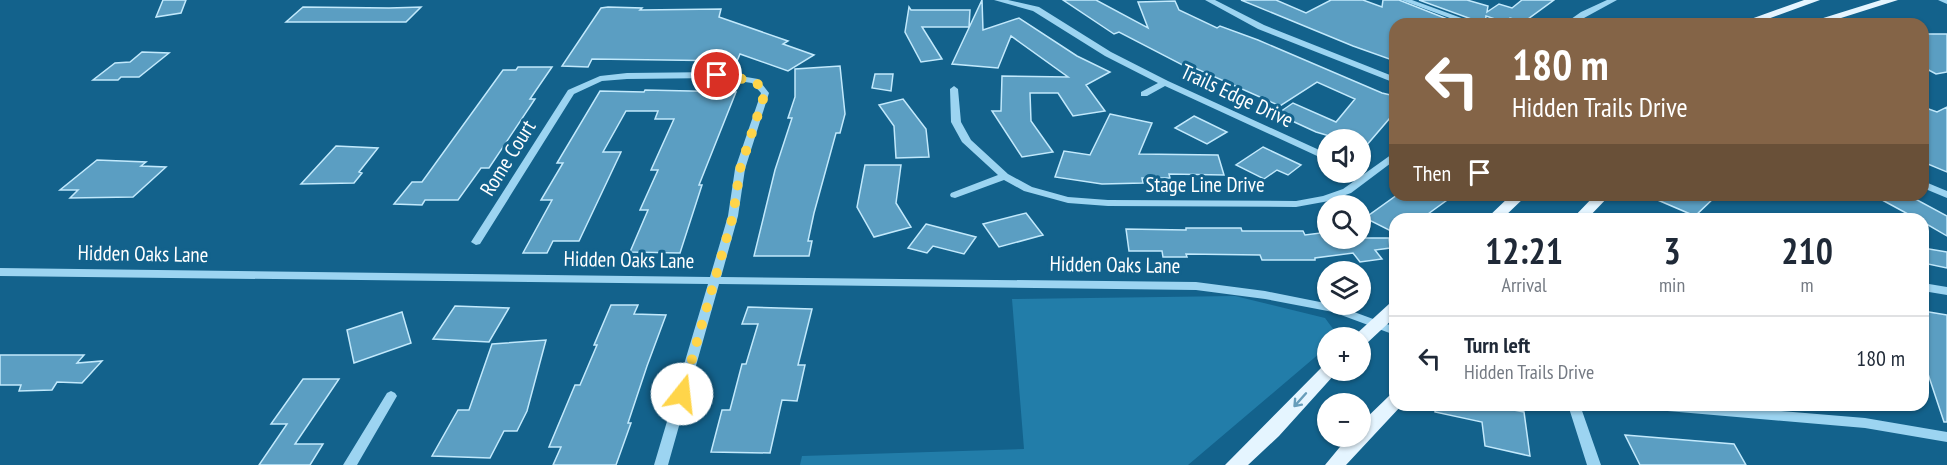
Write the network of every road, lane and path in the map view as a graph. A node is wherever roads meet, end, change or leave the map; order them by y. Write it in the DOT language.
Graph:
graph roads {
  1 [pos="998,0"];
  2 [pos="1209,0"];
  3 [pos="1405,0"];
  4 [pos="1613,0"];
  5 [pos="1815,0"];
  6 [pos="1893,0"];
  7 [pos="1942,0"];
  8 [pos="1947,2"];
  9 [pos="1457,18"];
  10 [pos="1578,18"];
  11 [pos="1761,18"];
  12 [pos="1831,18"];
  13 [pos="1389,78"];
  14 [pos="1165,83"];
  15 [pos="954,89"];
  16 [pos="1144,94"];
  17 [pos="1317,153"];
  18 [pos="1389,159"];
  19 [pos="1371,170"];
  20 [pos="1005,176"];
  21 [pos="1355,183"];
  22 [pos="1929,187"];
  23 [pos="955,195"];
  24 [pos="1947,195"];
  25 [pos="1513,201"];
  26 [pos="1597,201"];
  27 [pos="1500,213"];
  28 [pos="1585,213"];
  29 [pos="476,243"];
  30 [pos="0,272"];
  31 [pos="715,281"];
  32 [pos="1929,287"];
  33 [pos="1947,291"];
  34 [pos="1389,313"];
  35 [pos="1377,324"];
  36 [pos="1389,329"];
  37 [pos="1371,330"];
  38 [pos="1319,381"];
  39 [pos="391,396"];
  40 [pos="1389,407"];
  41 [pos="1576,411"];
  42 [pos="1746,411"];
  43 [pos="1371,425"];
  44 [pos="1947,437"];
  45 [pos="1351,447"];
  46 [pos="350,465"];
  47 [pos="661,465"];
  48 [pos="1235,465"];
  49 [pos="1335,465"];
  50 [pos="1594,465"];
  1 -- 14 [label="street, Trails Edge Drive"];
  2 -- 13 [label="street"];
  3 -- 9 [label="street"];
  4 -- 10 [label="street"];
  5 -- 11 [label="main road"];
  6 -- 12 [label="main road"];
  7 -- 8 [label="street"];
  14 -- 16 [label="street, Trails Edge Drive"];
  14 -- 17 [label="street, Trails Edge Drive"];
  15 -- 20 [label="street, Stage Line Drive"];
  18 -- 19 [label="street, Stage Line Drive"];
  20 -- 21 [label="street, Stage Line Drive"];
  20 -- 23 [label="street"];
  22 -- 24 [label="street"];
  25 -- 27 [label="main road"];
  26 -- 28 [label="main road"];
  29 -- 31 [label="street, Rome Court"];
  30 -- 31 [label="street, Hidden Oaks Lane"];
  31 -- 35 [label="street, Hidden Oaks Lane"];
  31 -- 47 [label="street"];
  32 -- 33 [label="street"];
  34 -- 35 [label="main road"];
  35 -- 36 [label="street, Hidden Oaks Lane"];
  35 -- 37 [label="main road"];
  38 -- 48 [label="main road, one-way"];
  39 -- 46 [label="street"];
  40 -- 43 [label="main road"];
  41 -- 50 [label="street"];
  42 -- 44 [label="street"];
  45 -- 49 [label="main road"];
}
